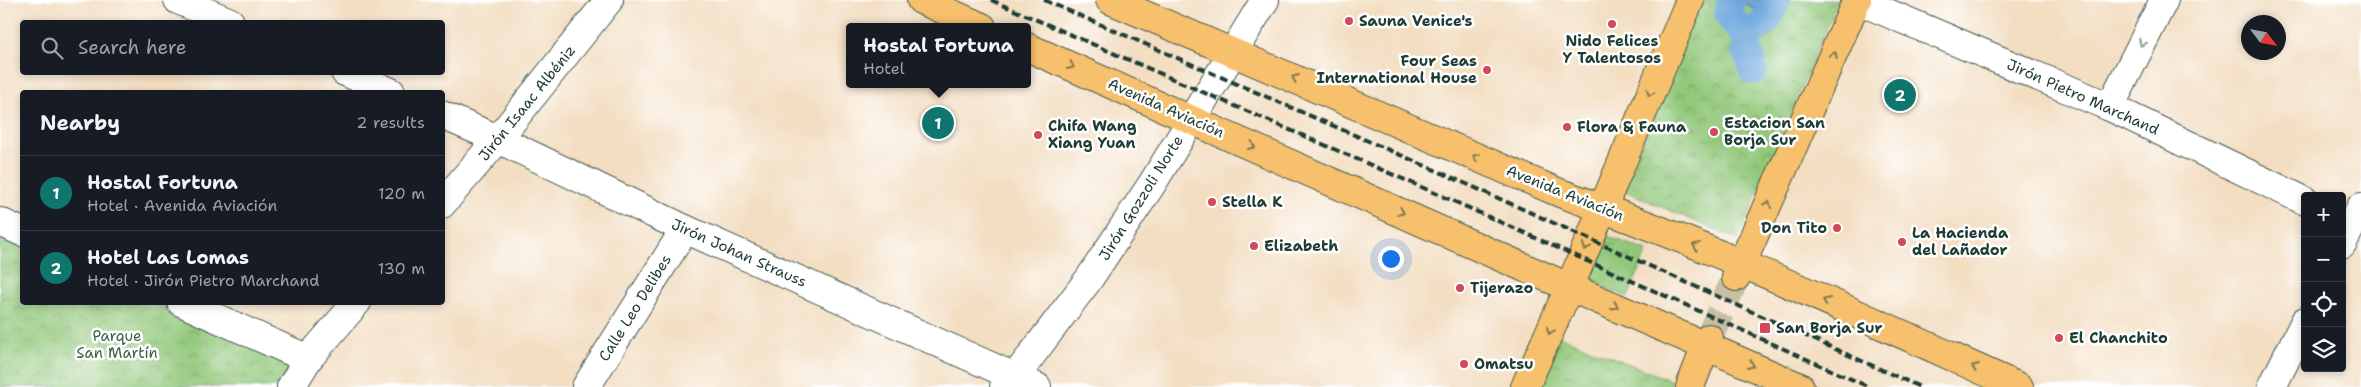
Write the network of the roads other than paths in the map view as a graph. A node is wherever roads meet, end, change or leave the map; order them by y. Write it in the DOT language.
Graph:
graph roads {
  1 [pos="178,0"];
  2 [pos="609,0"];
  3 [pos="921,0"];
  4 [pos="1110,0"];
  5 [pos="1264,0"];
  6 [pos="1690,0"];
  7 [pos="1857,0"];
  8 [pos="2164,0"];
  9 [pos="225,20"];
  10 [pos="973,23"];
  11 [pos="1031,49"];
  12 [pos="1231,52"];
  13 [pos="352,75"];
  14 [pos="386,90"];
  15 [pos="2110,106"];
  16 [pos="445,116"];
  17 [pos="1190,120"];
  18 [pos="498,139"];
  19 [pos="2301,199"];
  20 [pos="445,201"];
  21 [pos="1602,208"];
  22 [pos="0,222"];
  23 [pos="685,229"];
  24 [pos="20,231"];
  25 [pos="1739,270"];
  26 [pos="1570,286"];
  27 [pos="188,305"];
  28 [pos="354,305"];
  29 [pos="2302,327"];
  30 [pos="1708,342"];
  31 [pos="308,359"];
  32 [pos="1019,384"];
  33 [pos="291,387"];
  34 [pos="586,387"];
  35 [pos="1525,387"];
  36 [pos="1690,387"];
  37 [pos="1800,387"];
  38 [pos="2020,387"];
  39 [pos="2272,387"];
  1 -- 9 [label="street"];
  2 -- 18 [label="street, Jirón Isaac Albéniz"];
  3 -- 10 [label="main road"];
  4 -- 12 [label="main road, Avenida Aviación"];
  5 -- 12 [label="street, Jirón Gozzoli Norte"];
  6 -- 21 [label="main road, one-way"];
  7 -- 15 [label="street, Jirón Pietro Marchand"];
  25 -- 7 [label="main road, one-way"];
  8 -- 15 [label="street, one-way"];
  11 -- 17 [label="main road, Avenida Aviación, one-way"];
  12 -- 17 [label="street, Jirón Gozzoli Norte"];
  21 -- 12 [label="main road, Avenida Aviación, one-way"];
  13 -- 14 [label="street"];
  15 -- 19 [label="street, Jirón Pietro Marchand"];
  16 -- 18 [label="street, Jirón Johan Strauss"];
  17 -- 26 [label="main road, Avenida Aviación, one-way"];
  17 -- 32 [label="street, Jirón Gozzoli Norte"];
  18 -- 20 [label="street, Jirón Isaac Albéniz"];
  18 -- 23 [label="street, Jirón Johan Strauss"];
  25 -- 21 [label="main road, Avenida Aviación, one-way"];
  21 -- 26 [label="main road, one-way"];
  22 -- 24 [label="street"];
  23 -- 32 [label="street, Jirón Johan Strauss"];
  23 -- 34 [label="street, Calle Leo Delibes"];
  38 -- 25 [label="main road, Avenida Aviación, one-way"];
  26 -- 30 [label="main road, Avenida Aviación, one-way"];
  26 -- 35 [label="main road, one-way"];
  27 -- 31 [label="street"];
  28 -- 31 [label="street"];
  29 -- 39 [label="street"];
  30 -- 36 [label="main road"];
  30 -- 37 [label="main road, Avenida Aviación, one-way"];
  31 -- 33 [label="street"];
}
